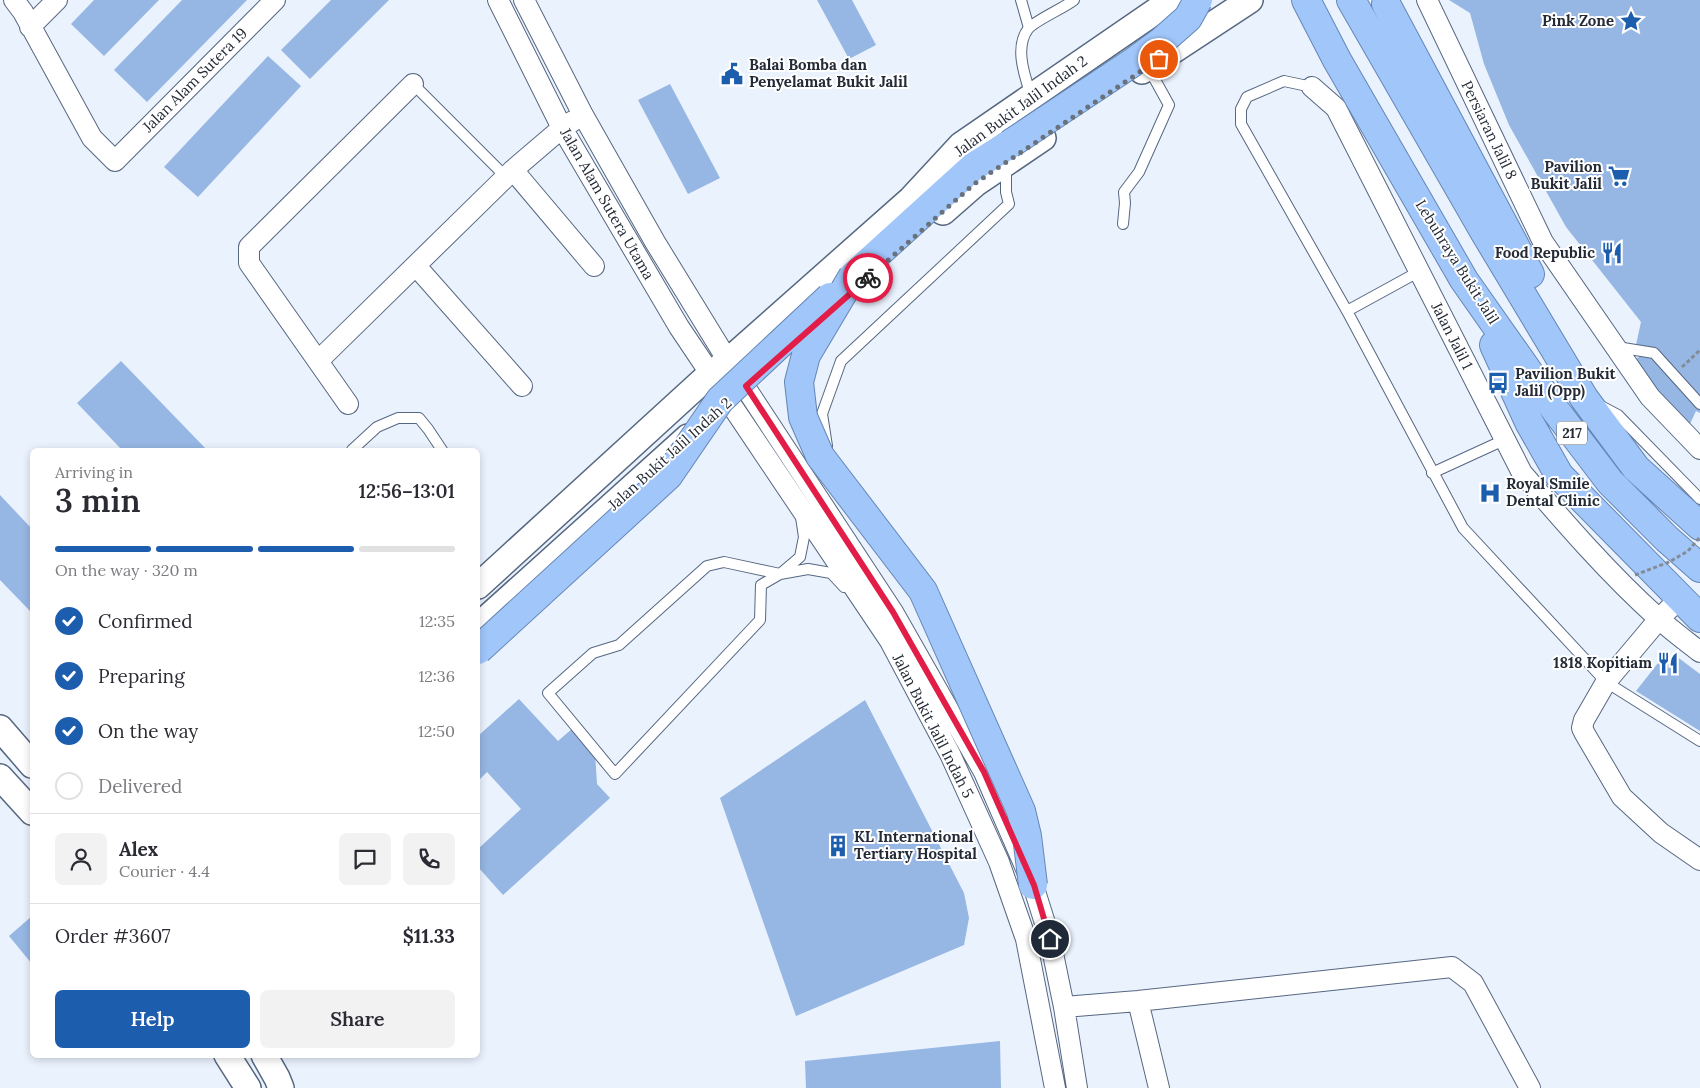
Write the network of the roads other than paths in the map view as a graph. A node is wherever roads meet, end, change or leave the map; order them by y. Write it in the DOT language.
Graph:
graph roads {
  1 [pos="14,0"];
  2 [pos="57,0"];
  3 [pos="276,0"];
  4 [pos="498,0"];
  5 [pos="524,0"];
  6 [pos="1022,0"];
  7 [pos="1074,0"];
  8 [pos="1172,0"];
  9 [pos="1198,0"];
  10 [pos="1250,0"];
  11 [pos="1306,0"];
  12 [pos="1351,0"];
  13 [pos="1427,0"];
  14 [pos="1386,4"];
  15 [pos="30,27"];
  16 [pos="1029,28"];
  17 [pos="1148,67"];
  18 [pos="412,84"];
  19 [pos="1312,88"];
  20 [pos="1031,97"];
  21 [pos="583,115"];
  22 [pos="562,128"];
  23 [pos="1006,164"];
  24 [pos="616,170"];
  25 [pos="509,174"];
  26 [pos="593,180"];
  27 [pos="1123,224"];
  28 [pos="416,266"];
  29 [pos="594,266"];
  30 [pos="1420,271"];
  31 [pos="853,276"];
  32 [pos="1464,280"];
  33 [pos="1347,311"];
  34 [pos="1616,347"];
  35 [pos="318,361"];
  36 [pos="719,368"];
  37 [pos="522,386"];
  38 [pos="737,394"];
  39 [pos="1584,398"];
  40 [pos="348,404"];
  41 [pos="1700,404"];
  42 [pos="1504,440"];
  43 [pos="354,448"];
  44 [pos="441,448"];
  45 [pos="1700,449"];
  46 [pos="1432,473"];
  47 [pos="1700,499"];
  48 [pos="799,507"];
  49 [pos="1700,526"];
  50 [pos="1700,568"];
  51 [pos="780,574"];
  52 [pos="919,575"];
  53 [pos="480,584"];
  54 [pos="1680,598"];
  55 [pos="1700,618"];
  56 [pos="1659,619"];
  57 [pos="876,620"];
  58 [pos="480,624"];
  59 [pos="480,648"];
  60 [pos="1700,652"];
  61 [pos="1606,682"];
  62 [pos="0,728"];
  63 [pos="1700,741"];
  64 [pos="30,763"];
  65 [pos="0,777"];
  66 [pos="30,810"];
  67 [pos="1700,860"];
  68 [pos="1034,885"];
  69 [pos="1138,1001"];
  70 [pos="1064,1007"];
  71 [pos="229,1058"];
  72 [pos="266,1058"];
  73 [pos="248,1088"];
  74 [pos="281,1088"];
  75 [pos="1055,1088"];
  76 [pos="1077,1088"];
  77 [pos="1159,1088"];
  78 [pos="1530,1088"];
  1 -- 15 [label="street"];
  2 -- 15 [label="street"];
  3 -- 15 [label="street, Jalan Alam Sutera 19"];
  4 -- 22 [label="street, Jalan Alam Sutera Utama"];
  5 -- 21 [label="street, Jalan Alam Sutera Utama"];
  6 -- 16 [label="lane"];
  7 -- 16 [label="lane"];
  8 -- 20 [label="street, Jalan Bukit Jalil Indah 2"];
  9 -- 31 [label="highway, bridge"];
  10 -- 17 [label="street, Jalan Bukit Jalil Indah 2"];
  11 -- 32 [label="highway, Lebuhraya Bukit Jalil / 217"];
  12 -- 39 [label="highway, 217"];
  13 -- 34 [label="street, Persiaran Jalil 8"];
  14 -- 39 [label="highway"];
  16 -- 20 [label="lane"];
  17 -- 23 [label="street, Jalan Bukit Jalil Indah 2"];
  17 -- 27 [label="lane"];
  18 -- 25 [label="lane"];
  18 -- 35 [label="street"];
  19 -- 30 [label="street, Jalan Jalil 1"];
  19 -- 33 [label="lane"];
  20 -- 36 [label="street, Jalan Bukit Jalil Indah 2"];
  21 -- 22 [label="street"];
  21 -- 24 [label="street, Jalan Alam Sutera Utama"];
  22 -- 25 [label="street"];
  22 -- 26 [label="street, Jalan Alam Sutera Utama"];
  23 -- 38 [label="street, Jalan Bukit Jalil Indah 2"];
  23 -- 52 [label="lane"];
  24 -- 26 [label="street"];
  24 -- 36 [label="street, Jalan Alam Sutera Utama"];
  25 -- 28 [label="street"];
  25 -- 29 [label="street"];
  26 -- 36 [label="street, Jalan Alam Sutera Utama"];
  28 -- 35 [label="street"];
  28 -- 37 [label="street"];
  30 -- 33 [label="lane"];
  30 -- 42 [label="street, Jalan Jalil 1"];
  31 -- 59 [label="highway, bridge"];
  31 -- 68 [label="highway, bridge"];
  32 -- 50 [label="highway, Lebuhraya Bukit Jalil / 217"];
  32 -- 54 [label="highway"];
  33 -- 46 [label="lane"];
  34 -- 41 [label="lane"];
  34 -- 45 [label="street, Persiaran Jalil 8"];
  35 -- 40 [label="street"];
  36 -- 38 [label="street"];
  36 -- 53 [label="street, Jalan Bukit Jalil Indah 2"];
  38 -- 48 [label="street, Jalan Bukit Jalil Indah 5"];
  38 -- 58 [label="street, Jalan Bukit Jalil Indah 2"];
  38 -- 68 [label="street, Jalan Bukit Jalil Indah 5"];
  39 -- 47 [label="lane"];
  39 -- 49 [label="highway, 217"];
  42 -- 46 [label="lane"];
  42 -- 56 [label="street, Jalan Jalil 1"];
  43 -- 44 [label="lane"];
  46 -- 61 [label="lane"];
  48 -- 51 [label="lane"];
  48 -- 57 [label="street, Jalan Bukit Jalil Indah 5"];
  51 -- 51 [label="lane"];
  51 -- 57 [label="lane"];
  54 -- 55 [label="highway"];
  54 -- 56 [label="street"];
  56 -- 60 [label="street, Jalan Jalil 1"];
  56 -- 61 [label="street"];
  57 -- 75 [label="street, Jalan Bukit Jalil Indah 5"];
  61 -- 63 [label="lane"];
  61 -- 67 [label="street"];
  62 -- 64 [label="street"];
  65 -- 66 [label="street"];
  68 -- 70 [label="street, Jalan Bukit Jalil Indah 5"];
  69 -- 70 [label="street"];
  69 -- 77 [label="street"];
  69 -- 78 [label="street"];
  70 -- 76 [label="street, Jalan Bukit Jalil Indah 5"];
  71 -- 73 [label="street"];
  72 -- 74 [label="street"];
}
